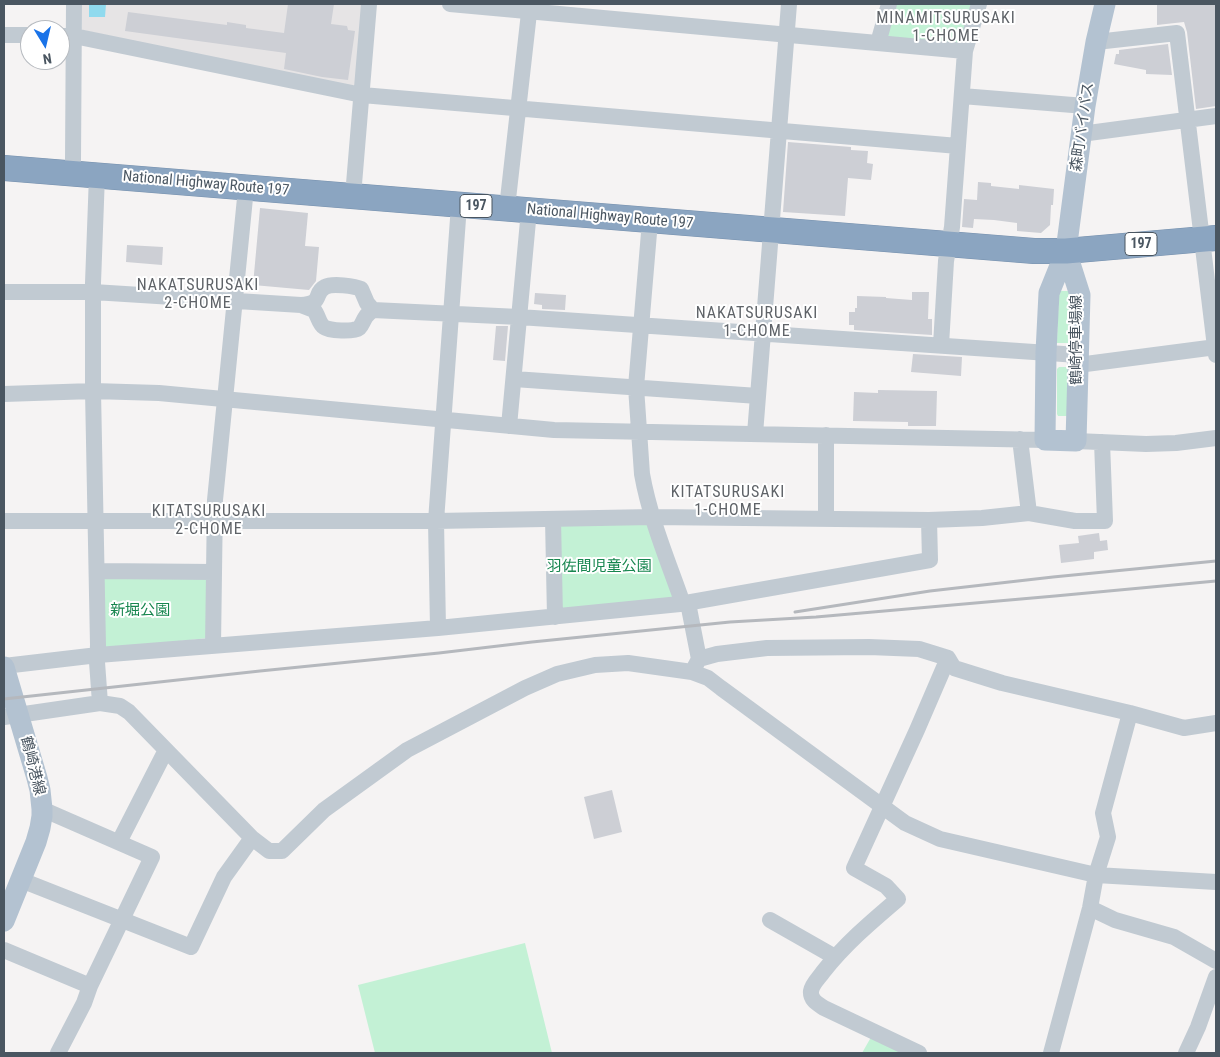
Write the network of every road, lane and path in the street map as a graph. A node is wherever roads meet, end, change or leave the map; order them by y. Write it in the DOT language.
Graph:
graph roads {
  1 [pos="74,4"];
  2 [pos="369,4"];
  3 [pos="450,4"];
  4 [pos="789,4"];
  5 [pos="889,4"];
  6 [pos="979,4"];
  7 [pos="1105,4"];
  8 [pos="530,7"];
  9 [pos="70,22"];
  10 [pos="786,34"];
  11 [pos="4,35"];
  12 [pos="20,36"];
  13 [pos="70,37"];
  14 [pos="1096,42"];
  15 [pos="878,43"];
  16 [pos="965,51"];
  17 [pos="69,70"];
  18 [pos="362,95"];
  19 [pos="962,96"];
  20 [pos="1085,106"];
  21 [pos="519,108"];
  22 [pos="1216,116"];
  23 [pos="1187,120"];
  24 [pos="779,130"];
  25 [pos="1081,134"];
  26 [pos="958,146"];
  27 [pos="4,168"];
  28 [pos="72,173"];
  29 [pos="97,175"];
  30 [pos="246,188"];
  31 [pos="353,196"];
  32 [pos="459,205"];
  33 [pos="518,209"];
  34 [pos="650,220"];
  35 [pos="771,230"];
  36 [pos="1209,238"];
  37 [pos="949,244"];
  38 [pos="1066,251"];
  39 [pos="4,292"];
  40 [pos="93,292"];
  41 [pos="235,301"];
  42 [pos="302,305"];
  43 [pos="373,310"];
  44 [pos="451,313"];
  45 [pos="520,318"];
  46 [pos="641,326"];
  47 [pos="763,333"];
  48 [pos="941,345"];
  49 [pos="1216,349"];
  50 [pos="1046,352"];
  51 [pos="1078,360"];
  52 [pos="514,379"];
  53 [pos="636,387"];
  54 [pos="93,391"];
  55 [pos="4,394"];
  56 [pos="758,396"];
  57 [pos="225,399"];
  58 [pos="443,420"];
  59 [pos="510,426"];
  60 [pos="639,432"];
  61 [pos="755,434"];
  62 [pos="826,435"];
  63 [pos="1216,438"];
  64 [pos="1020,439"];
  65 [pos="1045,440"];
  66 [pos="1076,441"];
  67 [pos="1102,442"];
  68 [pos="1028,513"];
  69 [pos="652,517"];
  70 [pos="553,519"];
  71 [pos="826,519"];
  72 [pos="436,520"];
  73 [pos="929,520"];
  74 [pos="4,521"];
  75 [pos="96,521"];
  76 [pos="215,521"];
  77 [pos="97,571"];
  78 [pos="214,572"];
  79 [pos="686,604"];
  80 [pos="555,617"];
  81 [pos="438,628"];
  82 [pos="213,646"];
  83 [pos="98,650"];
  84 [pos="948,658"];
  85 [pos="4,666"];
  86 [pos="696,666"];
  87 [pos="100,703"];
  88 [pos="1130,713"];
  89 [pos="11,716"];
  90 [pos="1216,723"];
  91 [pos="166,750"];
  92 [pos="883,806"];
  93 [pos="42,809"];
  94 [pos="252,838"];
  95 [pos="118,842"];
  96 [pos="1096,875"];
  97 [pos="21,880"];
  98 [pos="1216,882"];
  99 [pos="1090,908"];
  100 [pos="122,920"];
  101 [pos="770,920"];
  102 [pos="4,921"];
  103 [pos="4,950"];
  104 [pos="835,957"];
  105 [pos="1216,961"];
  106 [pos="1216,977"];
  107 [pos="90,986"];
  108 [pos="1210,1015"];
  109 [pos="58,1053"];
  110 [pos="919,1053"];
  111 [pos="1051,1053"];
  112 [pos="1186,1053"];
  1 -- 9 [label="street"];
  2 -- 18 [label="street"];
  3 -- 8 [label="street"];
  4 -- 10 [label="street"];
  5 -- 15 [label="street"];
  6 -- 16 [label="street"];
  7 -- 14 [label="main road, 森町バイパス"];
  8 -- 10 [label="street"];
  8 -- 21 [label="street"];
  10 -- 15 [label="street"];
  10 -- 24 [label="street"];
  11 -- 12 [label="street"];
  13 -- 18 [label="street"];
  14 -- 20 [label="main road, 森町バイパス"];
  14 -- 23 [label="street"];
  15 -- 16 [label="street"];
  16 -- 19 [label="street"];
  17 -- 28 [label="street"];
  18 -- 21 [label="street"];
  18 -- 31 [label="street"];
  19 -- 20 [label="street"];
  19 -- 26 [label="street"];
  20 -- 25 [label="main road, 森町バイパス"];
  21 -- 24 [label="street"];
  21 -- 33 [label="street"];
  22 -- 23 [label="street"];
  23 -- 25 [label="street"];
  23 -- 36 [label="street"];
  24 -- 26 [label="street"];
  24 -- 35 [label="street"];
  25 -- 38 [label="main road, 森町バイパス"];
  26 -- 37 [label="street"];
  27 -- 28 [label="highway, National Highway Route 197 / 197"];
  28 -- 29 [label="highway, National Highway Route 197 / 197"];
  29 -- 30 [label="highway, National Highway Route 197 / 197"];
  29 -- 40 [label="street"];
  30 -- 31 [label="highway, National Highway Route 197 / 197"];
  30 -- 41 [label="street"];
  31 -- 32 [label="highway, National Highway Route 197 / 197"];
  32 -- 33 [label="highway, National Highway Route 197 / 197"];
  32 -- 44 [label="street"];
  33 -- 34 [label="highway, National Highway Route 197 / 197"];
  33 -- 45 [label="street"];
  34 -- 35 [label="highway, National Highway Route 197 / 197"];
  34 -- 46 [label="street"];
  35 -- 37 [label="highway, National Highway Route 197 / 197"];
  35 -- 47 [label="street"];
  36 -- 38 [label="highway, National Highway Route 197 / 197"];
  36 -- 49 [label="street"];
  37 -- 38 [label="highway, National Highway Route 197 / 197"];
  37 -- 48 [label="street"];
  38 -- 50 [label="main road, 鶴崎停車場線"];
  38 -- 51 [label="main road, 鶴崎停車場線"];
  39 -- 40 [label="street"];
  40 -- 41 [label="street"];
  40 -- 54 [label="street"];
  41 -- 42 [label="street"];
  41 -- 57 [label="street"];
  42 -- 43 [label="street"];
  42 -- 43 [label="street"];
  43 -- 44 [label="street"];
  44 -- 45 [label="street"];
  44 -- 58 [label="street"];
  45 -- 46 [label="street"];
  45 -- 52 [label="street"];
  46 -- 47 [label="street"];
  46 -- 53 [label="street"];
  47 -- 48 [label="street"];
  47 -- 56 [label="street"];
  48 -- 50 [label="street"];
  49 -- 51 [label="street"];
  50 -- 51 [label="street"];
  50 -- 65 [label="main road, 鶴崎停車場線"];
  51 -- 66 [label="main road, 鶴崎停車場線"];
  52 -- 53 [label="street"];
  52 -- 59 [label="street"];
  53 -- 56 [label="street"];
  53 -- 60 [label="street"];
  54 -- 55 [label="street"];
  54 -- 57 [label="street"];
  54 -- 75 [label="street"];
  56 -- 61 [label="street"];
  57 -- 58 [label="street"];
  57 -- 76 [label="street"];
  58 -- 59 [label="street"];
  58 -- 72 [label="street"];
  59 -- 60 [label="street"];
  60 -- 61 [label="street"];
  60 -- 69 [label="street"];
  61 -- 62 [label="street"];
  62 -- 64 [label="street"];
  62 -- 71 [label="street"];
  63 -- 67 [label="street"];
  64 -- 65 [label="street"];
  64 -- 68 [label="street"];
  65 -- 66 [label="main road"];
  66 -- 67 [label="street"];
  67 -- 68 [label="street"];
  68 -- 73 [label="street"];
  69 -- 70 [label="street"];
  69 -- 71 [label="street"];
  69 -- 79 [label="street"];
  70 -- 72 [label="street"];
  70 -- 80 [label="street"];
  71 -- 73 [label="street"];
  72 -- 76 [label="street"];
  72 -- 81 [label="street"];
  73 -- 79 [label="street"];
  74 -- 75 [label="street"];
  75 -- 76 [label="street"];
  75 -- 77 [label="street"];
  76 -- 78 [label="street"];
  77 -- 78 [label="street"];
  77 -- 83 [label="street"];
  78 -- 82 [label="street"];
  79 -- 80 [label="street"];
  79 -- 86 [label="street"];
  80 -- 81 [label="street"];
  81 -- 82 [label="street"];
  82 -- 83 [label="street"];
  83 -- 85 [label="street"];
  83 -- 87 [label="street"];
  84 -- 86 [label="street"];
  84 -- 88 [label="street"];
  84 -- 92 [label="street"];
  85 -- 89 [label="main road, 鶴崎港線"];
  86 -- 92 [label="street"];
  86 -- 94 [label="street"];
  87 -- 89 [label="street"];
  87 -- 91 [label="street"];
  88 -- 90 [label="street"];
  88 -- 96 [label="street"];
  89 -- 93 [label="main road, 鶴崎港線"];
  91 -- 94 [label="street"];
  91 -- 95 [label="street"];
  92 -- 96 [label="street"];
  92 -- 104 [label="street"];
  93 -- 95 [label="street"];
  93 -- 97 [label="main road, 鶴崎港線"];
  94 -- 100 [label="street"];
  95 -- 100 [label="street"];
  96 -- 98 [label="street"];
  96 -- 99 [label="street"];
  97 -- 100 [label="street"];
  97 -- 102 [label="main road, 鶴崎港線"];
  99 -- 105 [label="street"];
  99 -- 111 [label="street"];
  100 -- 107 [label="street"];
  101 -- 104 [label="street"];
  103 -- 107 [label="street"];
  104 -- 110 [label="street"];
  106 -- 108 [label="street"];
  107 -- 109 [label="street"];
  108 -- 112 [label="street"];
}
